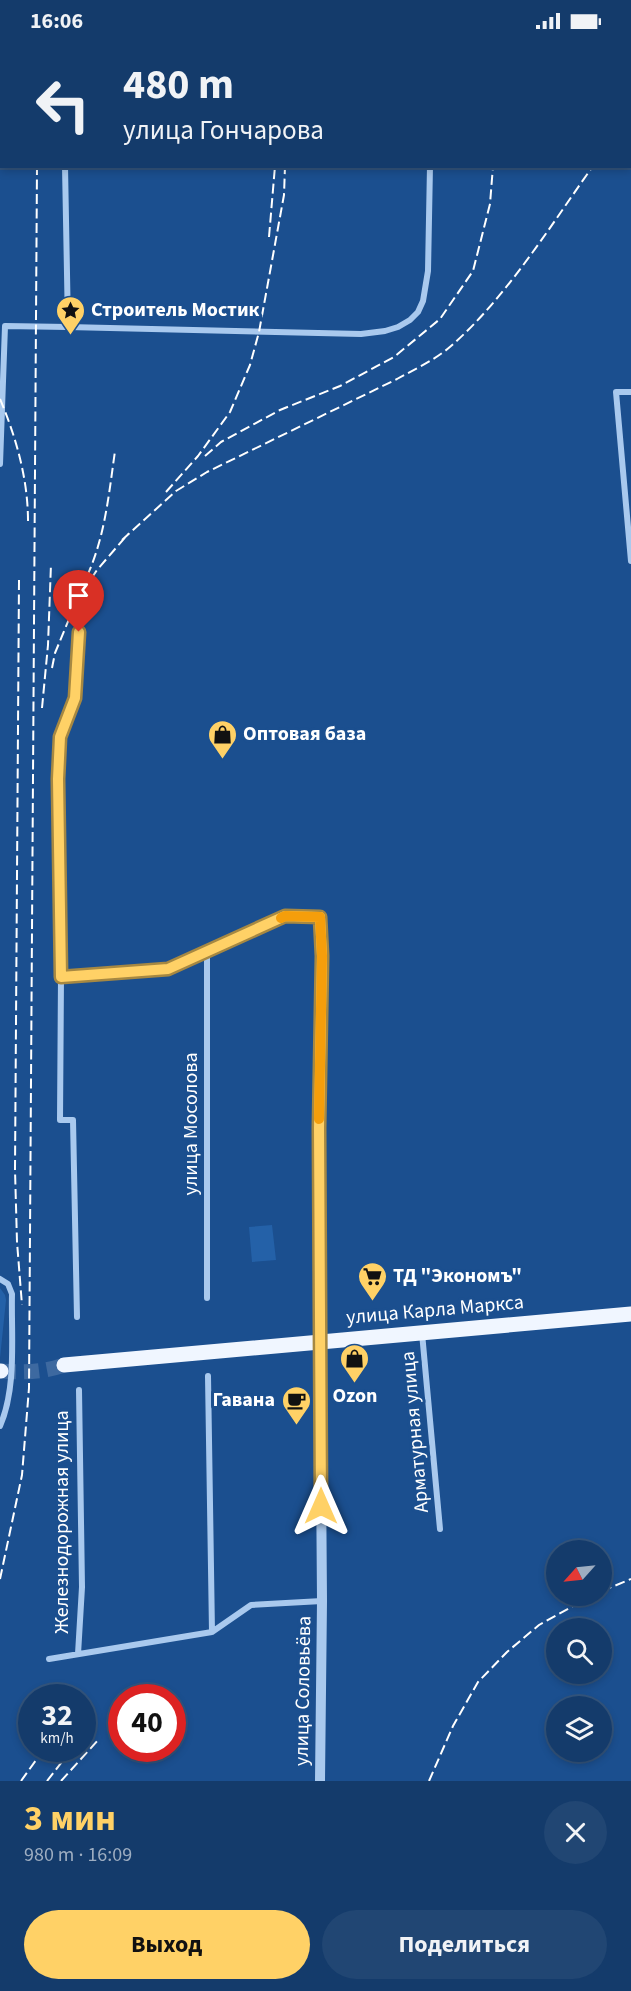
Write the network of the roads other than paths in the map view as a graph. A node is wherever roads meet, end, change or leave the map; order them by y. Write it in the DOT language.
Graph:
graph roads {
  1 [pos="65,168"];
  2 [pos="430,168"];
  3 [pos="68,327"];
  4 [pos="631,392"];
  5 [pos="0,464"];
  6 [pos="631,561"];
  7 [pos="80,609"];
  8 [pos="207,951"];
  9 [pos="61,977"];
  10 [pos="0,1279"];
  11 [pos="207,1298"];
  12 [pos="631,1314"];
  13 [pos="77,1317"];
  14 [pos="423,1333"];
  15 [pos="320,1342"];
  16 [pos="64,1365"];
  17 [pos="208,1376"];
  18 [pos="79,1390"];
  19 [pos="0,1426"];
  20 [pos="440,1529"];
  21 [pos="322,1601"];
  22 [pos="212,1632"];
  23 [pos="78,1654"];
  24 [pos="49,1659"];
  25 [pos="320,1781"];
  1 -- 3 [label="street"];
  2 -- 3 [label="street"];
  3 -- 5 [label="street"];
  4 -- 6 [label="street"];
  7 -- 9 [label="street"];
  8 -- 9 [label="street"];
  8 -- 11 [label="street, улица Мосолова"];
  8 -- 15 [label="street"];
  9 -- 13 [label="street"];
  10 -- 19 [label="street"];
  12 -- 14 [label="main road, улица Карла Маркса"];
  14 -- 15 [label="main road, улица Карла Маркса"];
  14 -- 20 [label="street, Арматурная улица"];
  15 -- 16 [label="main road, улица Карла Маркса"];
  15 -- 21 [label="street, улица Соловьёва"];
  17 -- 22 [label="street"];
  18 -- 23 [label="street, Железнодорожная улица"];
  21 -- 22 [label="street"];
  21 -- 25 [label="street, улица Соловьёва"];
  22 -- 23 [label="street"];
  23 -- 24 [label="street"];
}
